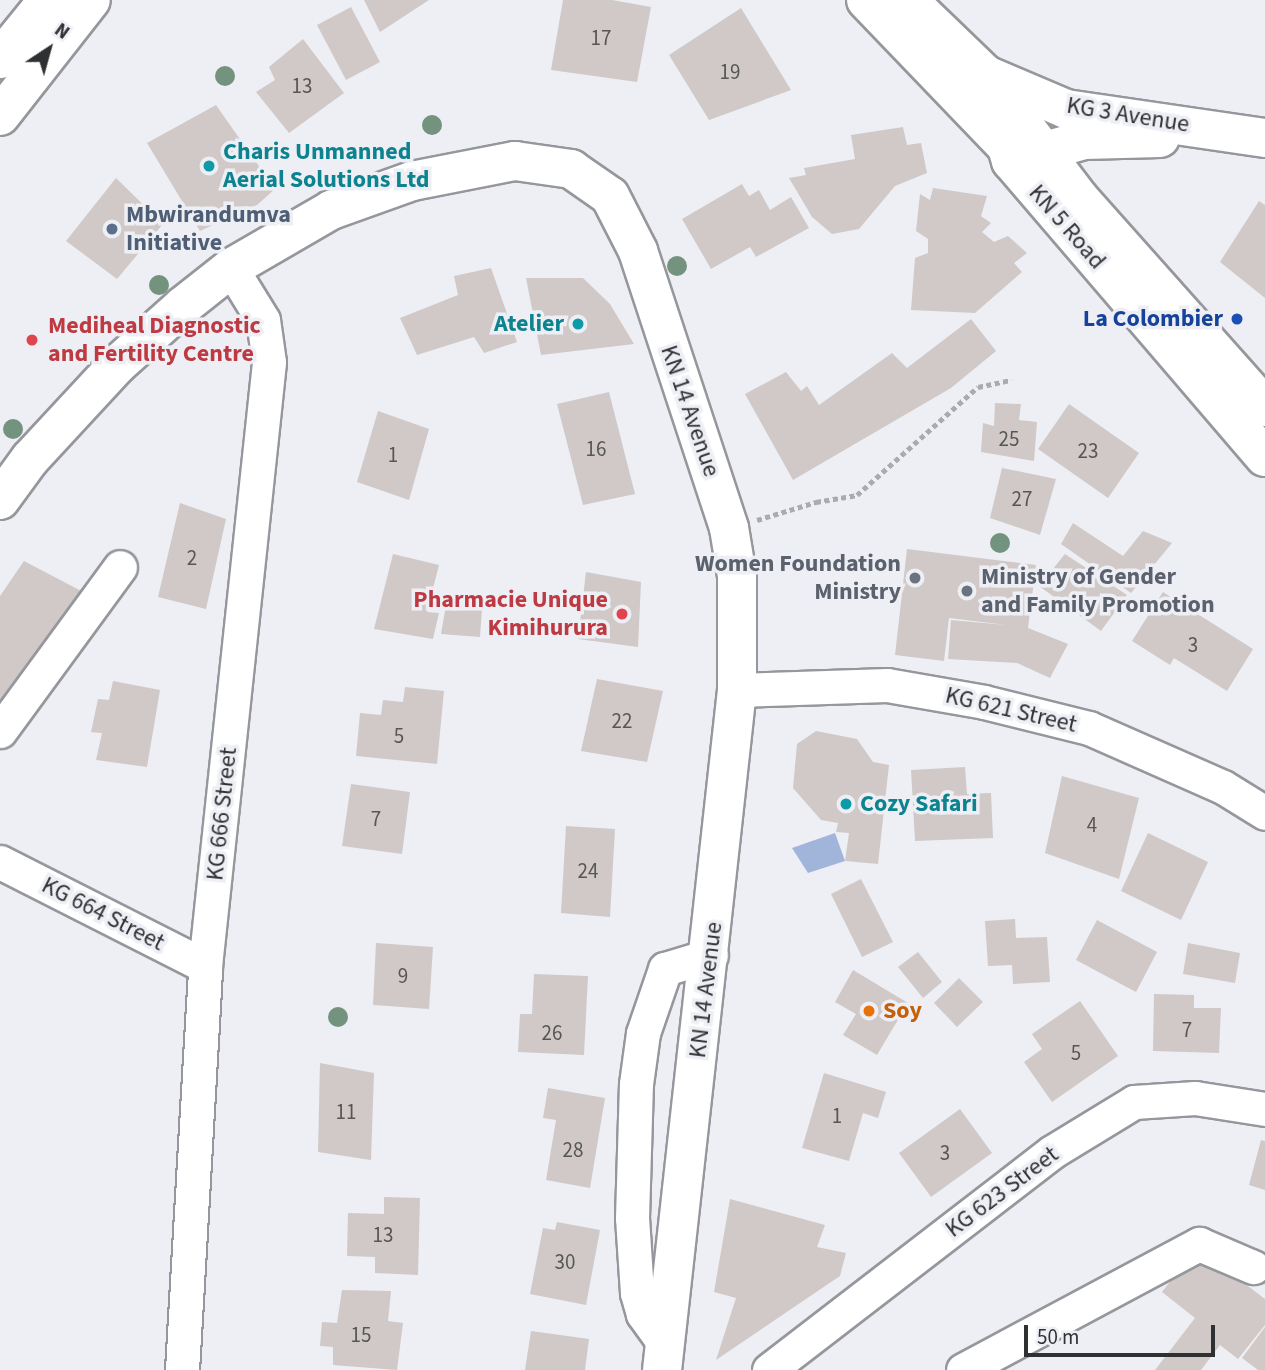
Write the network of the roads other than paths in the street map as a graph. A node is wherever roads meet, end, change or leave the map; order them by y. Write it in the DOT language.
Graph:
graph roads {
  1 [pos="48,0"];
  2 [pos="91,0"];
  3 [pos="866,0"];
  4 [pos="908,0"];
  5 [pos="0,60"];
  6 [pos="985,74"];
  7 [pos="0,116"];
  8 [pos="1265,138"];
  9 [pos="1109,140"];
  10 [pos="1019,152"];
  11 [pos="1265,158"];
  12 [pos="1079,198"];
  13 [pos="231,268"];
  14 [pos="1265,407"];
  15 [pos="1265,457"];
  16 [pos="0,500"];
  17 [pos="120,567"];
  18 [pos="737,690"];
  19 [pos="0,731"];
  20 [pos="1265,813"];
  21 [pos="0,862"];
  22 [pos="711,955"];
  23 [pos="205,966"];
  24 [pos="1265,1109"];
  25 [pos="1253,1267"];
  26 [pos="663,1357"];
  27 [pos="182,1370"];
  28 [pos="769,1370"];
  29 [pos="963,1370"];
  1 -- 5 [label="main road"];
  2 -- 7 [label="main road"];
  3 -- 10 [label="main road, KN 5 Road"];
  4 -- 6 [label="main road"];
  6 -- 8 [label="main road, KG 3 Avenue"];
  6 -- 10 [label="main road"];
  9 -- 10 [label="main road, KG 3 Avenue"];
  9 -- 11 [label="main road, KG 3 Avenue"];
  9 -- 12 [label="main road"];
  10 -- 12 [label="main road, KN 5 Road"];
  10 -- 15 [label="main road, KN 5 Road"];
  12 -- 14 [label="main road, KN 5 Road"];
  13 -- 16 [label="main road, KN 14 Avenue"];
  13 -- 18 [label="main road, KN 14 Avenue"];
  13 -- 23 [label="street, KG 666 Street"];
  17 -- 19 [label="street"];
  18 -- 20 [label="street, KG 621 Street"];
  18 -- 22 [label="main road, KN 14 Avenue"];
  21 -- 23 [label="street, KG 664 Street"];
  22 -- 26 [label="main road, KN 14 Avenue"];
  22 -- 26 [label="street"];
  23 -- 27 [label="street, KG 666 Street"];
  24 -- 28 [label="street, KG 623 Street"];
  25 -- 29 [label="street"];
}
